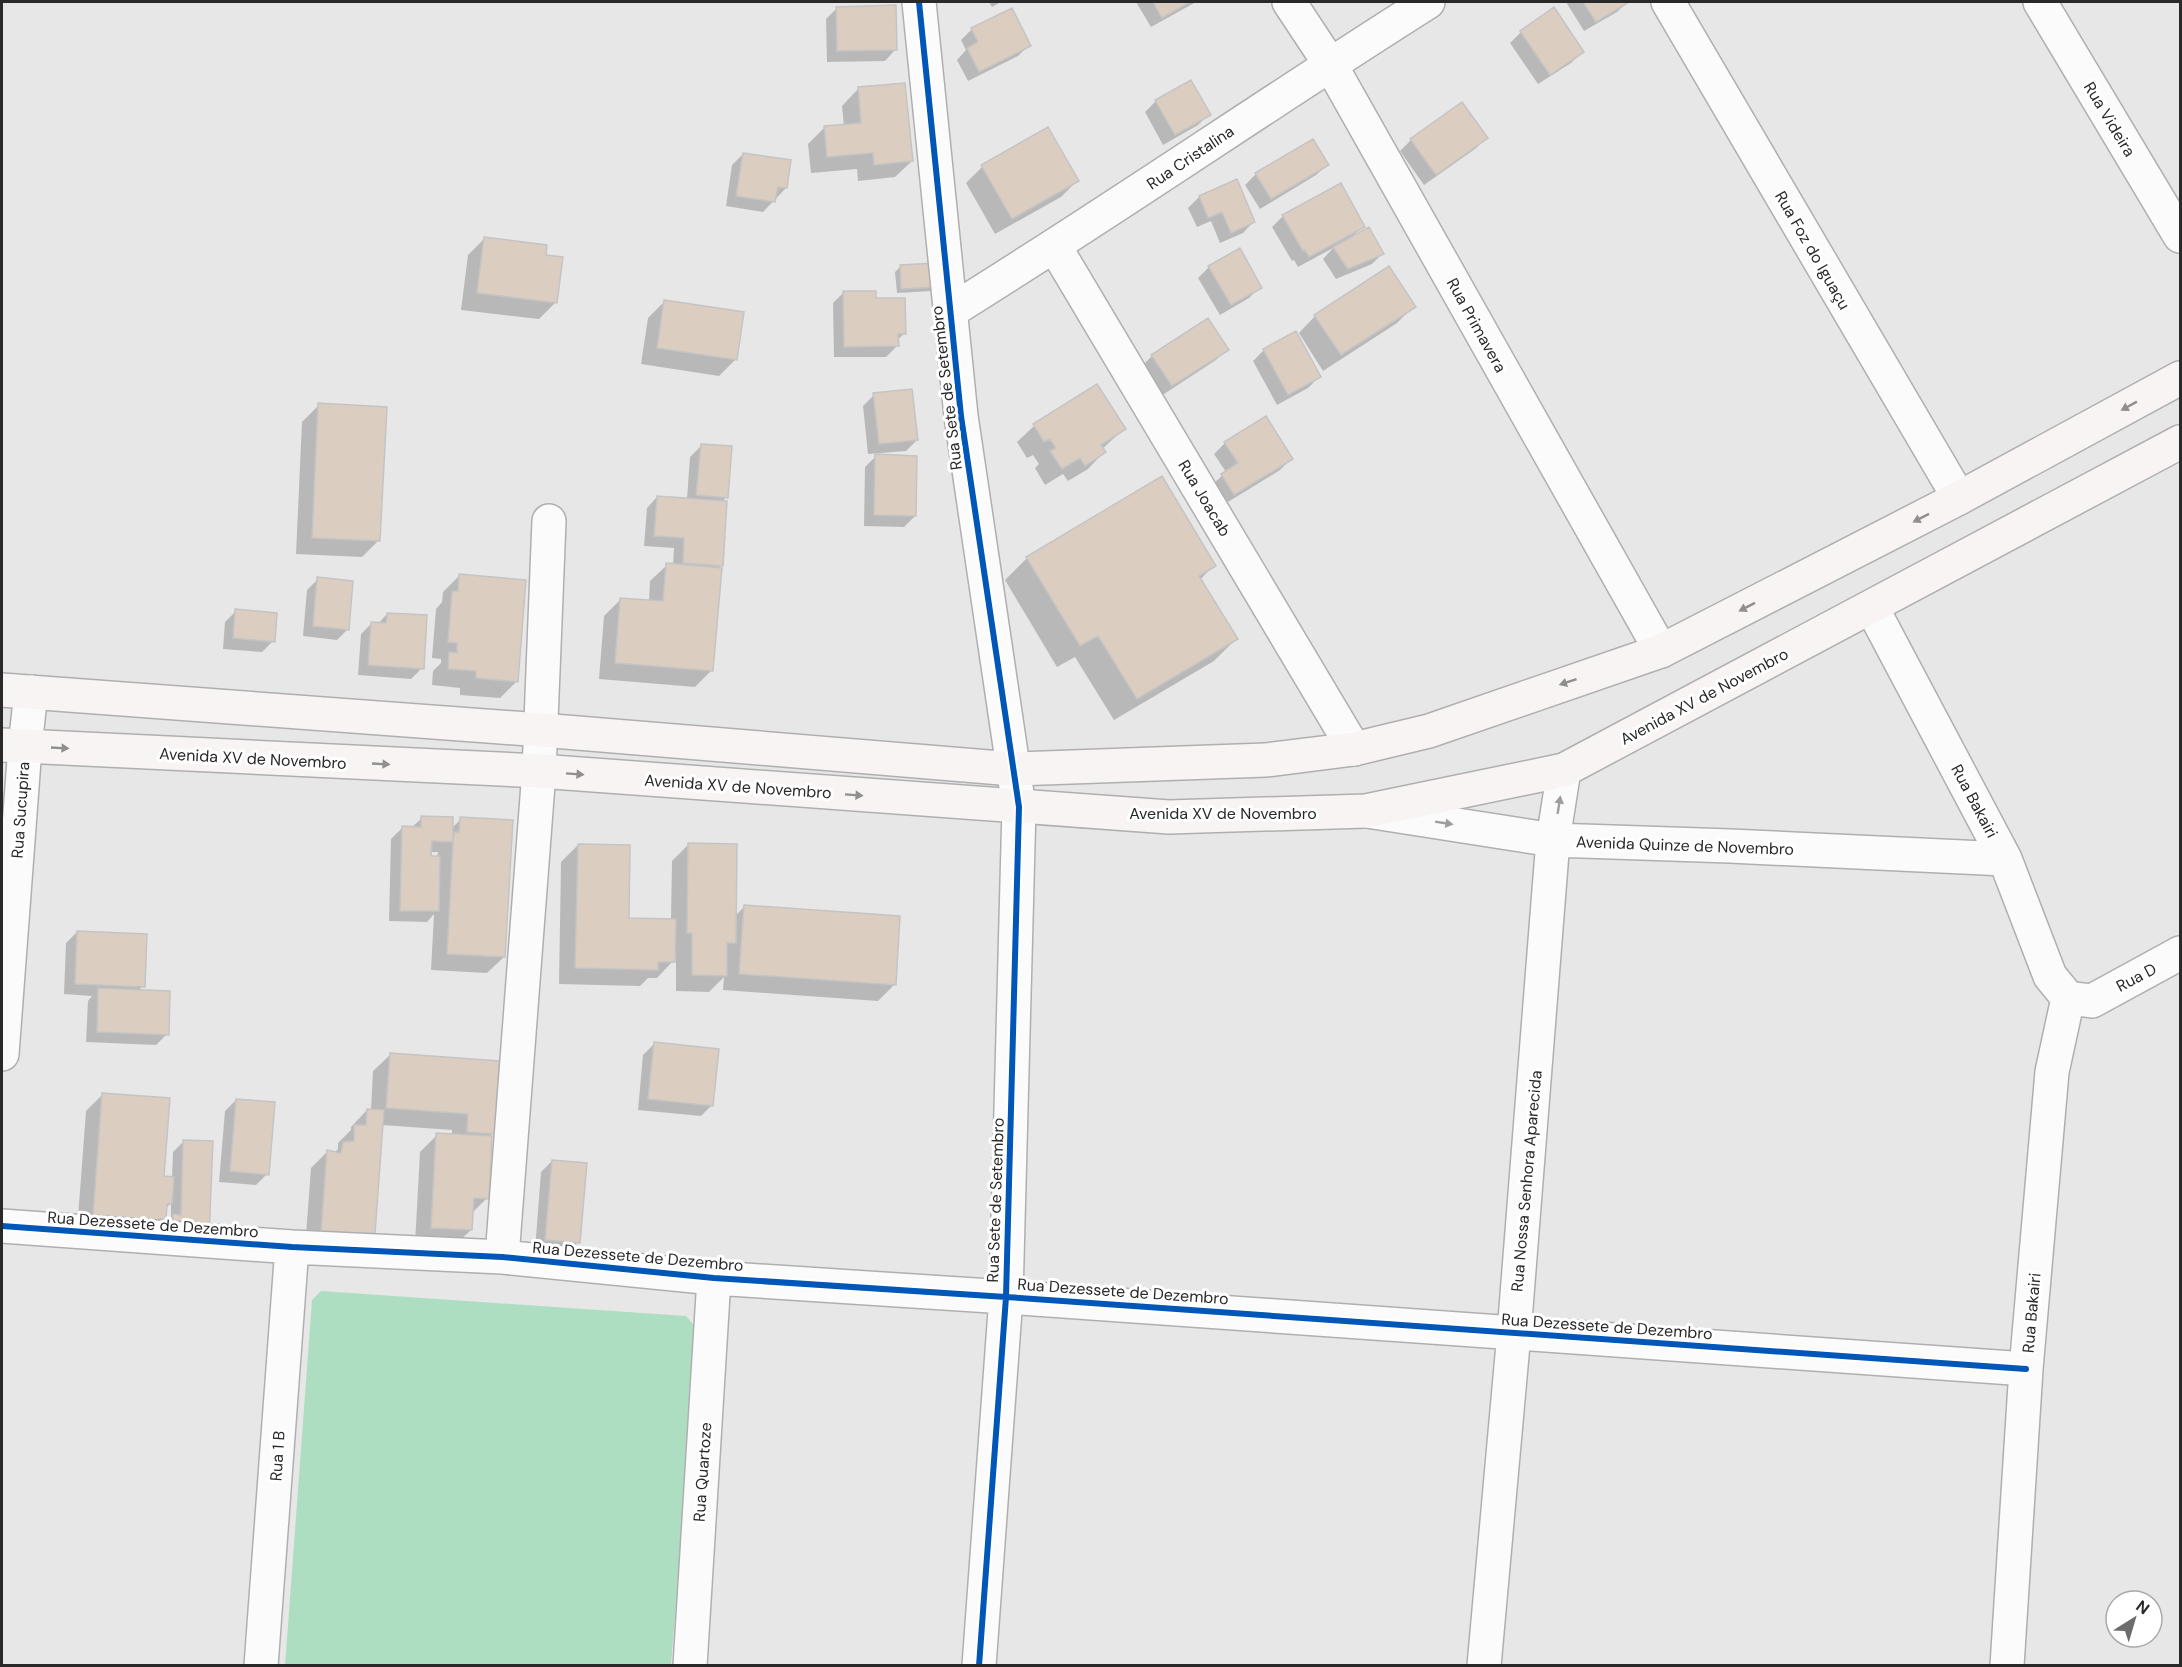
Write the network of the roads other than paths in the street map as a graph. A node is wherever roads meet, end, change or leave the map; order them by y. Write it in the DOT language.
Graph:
graph roads {
  1 [pos="920,2"];
  2 [pos="1289,2"];
  3 [pos="1428,2"];
  4 [pos="1668,2"];
  5 [pos="2040,2"];
  6 [pos="1330,64"];
  7 [pos="2181,236"];
  8 [pos="1055,247"];
  9 [pos="951,311"];
  10 [pos="2181,378"];
  11 [pos="2181,442"];
  12 [pos="1959,498"];
  13 [pos="549,521"];
  14 [pos="1872,608"];
  15 [pos="1661,651"];
  16 [pos="16,691"];
  17 [pos="541,730"];
  18 [pos="13,746"];
  19 [pos="1354,749"];
  20 [pos="1013,769"];
  21 [pos="1564,770"];
  22 [pos="539,771"];
  23 [pos="1019,807"];
  24 [pos="1366,811"];
  25 [pos="1553,840"];
  26 [pos="2005,859"];
  27 [pos="2181,953"];
  28 [pos="2080,999"];
  29 [pos="2,1054"];
  30 [pos="2,1226"];
  31 [pos="292,1247"];
  32 [pos="502,1257"];
  33 [pos="714,1278"];
  34 [pos="1006,1296"];
  35 [pos="1514,1333"];
  36 [pos="2026,1369"];
  37 [pos="261,1665"];
  38 [pos="690,1665"];
  39 [pos="979,1665"];
  40 [pos="1484,1665"];
  41 [pos="2007,1665"];
  1 -- 9 [label="street, Rua Sete de Setembro"];
  2 -- 6 [label="street, Rua Primavera"];
  3 -- 6 [label="street, Rua Cristalina"];
  4 -- 12 [label="street, Rua Foz do Iguaçu"];
  5 -- 7 [label="street, Rua Videira"];
  6 -- 8 [label="street, Rua Cristalina"];
  6 -- 15 [label="street, Rua Primavera"];
  8 -- 9 [label="street, Rua Cristalina"];
  8 -- 19 [label="street, Rua Joacab"];
  9 -- 20 [label="street, Rua Sete de Setembro"];
  10 -- 12 [label="main road, one-way"];
  11 -- 14 [label="main road, Avenida XV de Novembro"];
  12 -- 15 [label="main road, one-way"];
  13 -- 17 [label="street"];
  14 -- 21 [label="main road, Avenida XV de Novembro"];
  14 -- 26 [label="street, Rua Bakairi"];
  15 -- 19 [label="main road, one-way"];
  16 -- 17 [label="main road"];
  16 -- 18 [label="street, Rua Sucupira"];
  17 -- 20 [label="main road"];
  17 -- 22 [label="street"];
  18 -- 22 [label="main road, Avenida XV de Novembro, one-way"];
  18 -- 29 [label="street, Rua Sucupira"];
  19 -- 20 [label="main road"];
  20 -- 23 [label="street, Rua Sete de Setembro"];
  21 -- 24 [label="main road, Avenida XV de Novembro"];
  25 -- 21 [label="street, Rua Nossa Senhora Aparecida, one-way"];
  22 -- 23 [label="main road, Avenida XV de Novembro, one-way"];
  22 -- 32 [label="street"];
  23 -- 24 [label="main road, Avenida XV de Novembro"];
  23 -- 34 [label="street, Rua Sete de Setembro"];
  24 -- 25 [label="street, Avenida Quinze de Novembro, one-way"];
  25 -- 26 [label="street, Avenida Quinze de Novembro"];
  25 -- 35 [label="street, Rua Nossa Senhora Aparecida"];
  26 -- 28 [label="street, Rua Bakairi"];
  27 -- 28 [label="street, Rua D"];
  28 -- 36 [label="street, Rua Bakairi"];
  30 -- 31 [label="street, Rua Dezessete de Dezembro"];
  31 -- 32 [label="street, Rua Dezessete de Dezembro"];
  31 -- 37 [label="street, Rua 1 B"];
  32 -- 33 [label="street, Rua Dezessete de Dezembro"];
  33 -- 34 [label="street, Rua Dezessete de Dezembro"];
  33 -- 38 [label="street, Rua Quartoze"];
  34 -- 35 [label="street, Rua Dezessete de Dezembro"];
  34 -- 39 [label="street, Rua Sete de Setembro"];
  35 -- 36 [label="street, Rua Dezessete de Dezembro"];
  35 -- 40 [label="street, Rua Nossa Senhora Aparecida"];
  36 -- 41 [label="street, Rua Bakairi"];
}
